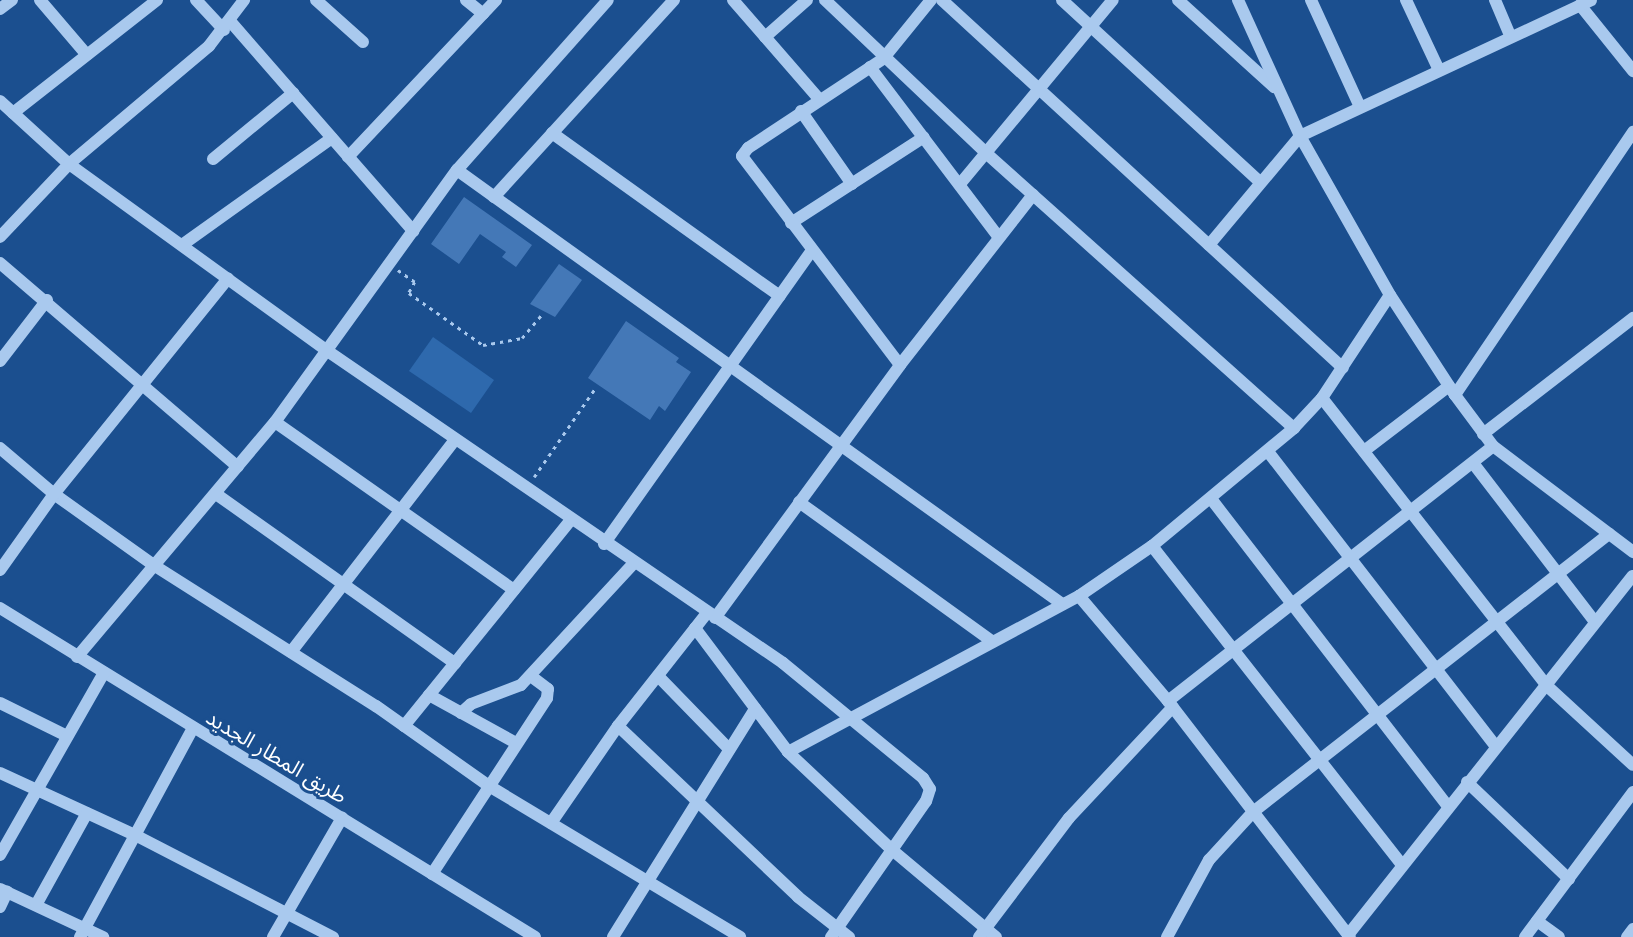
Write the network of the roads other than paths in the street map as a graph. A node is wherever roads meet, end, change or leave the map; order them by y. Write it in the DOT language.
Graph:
graph roads {
  1 [pos="12,0"];
  2 [pos="40,0"];
  3 [pos="157,0"];
  4 [pos="196,0"];
  5 [pos="244,0"];
  6 [pos="316,0"];
  7 [pos="466,0"];
  8 [pos="496,0"];
  9 [pos="608,0"];
  10 [pos="674,0"];
  11 [pos="733,0"];
  12 [pos="807,0"];
  13 [pos="824,0"];
  14 [pos="930,0"];
  15 [pos="942,0"];
  16 [pos="1062,0"];
  17 [pos="1114,0"];
  18 [pos="1178,0"];
  19 [pos="1238,0"];
  20 [pos="1311,0"];
  21 [pos="1406,0"];
  22 [pos="1495,0"];
  23 [pos="1585,2"];
  24 [pos="0,9"];
  25 [pos="483,14"];
  26 [pos="227,26"];
  27 [pos="1091,27"];
  28 [pos="1510,36"];
  29 [pos="765,37"];
  30 [pos="363,41"];
  31 [pos="87,55"];
  32 [pos="883,59"];
  33 [pos="870,67"];
  34 [pos="1437,68"];
  35 [pos="1633,71"];
  36 [pos="1039,89"];
  37 [pos="1280,92"];
  38 [pos="293,93"];
  39 [pos="819,99"];
  40 [pos="0,101"];
  41 [pos="1359,104"];
  42 [pos="800,111"];
  43 [pos="13,113"];
  44 [pos="1633,132"];
  45 [pos="552,133"];
  46 [pos="1300,136"];
  47 [pos="923,137"];
  48 [pos="332,138"];
  49 [pos="986,153"];
  50 [pos="348,157"];
  51 [pos="213,159"];
  52 [pos="69,164"];
  53 [pos="457,170"];
  54 [pos="1259,181"];
  55 [pos="852,184"];
  56 [pos="960,184"];
  57 [pos="1033,195"];
  58 [pos="494,197"];
  59 [pos="791,223"];
  60 [pos="413,231"];
  61 [pos="998,236"];
  62 [pos="0,237"];
  63 [pos="182,245"];
  64 [pos="1209,245"];
  65 [pos="812,250"];
  66 [pos="0,263"];
  67 [pos="229,278"];
  68 [pos="1390,295"];
  69 [pos="780,296"];
  70 [pos="47,300"];
  71 [pos="1633,318"];
  72 [pos="328,352"];
  73 [pos="0,361"];
  74 [pos="900,365"];
  75 [pos="730,367"];
  76 [pos="1343,368"];
  77 [pos="143,382"];
  78 [pos="1452,390"];
  79 [pos="1322,398"];
  80 [pos="275,422"];
  81 [pos="1294,428"];
  82 [pos="1483,433"];
  83 [pos="455,440"];
  84 [pos="840,446"];
  85 [pos="1493,446"];
  86 [pos="0,448"];
  87 [pos="1364,451"];
  88 [pos="1269,453"];
  89 [pos="1473,463"];
  90 [pos="238,467"];
  91 [pos="54,494"];
  92 [pos="216,494"];
  93 [pos="1212,500"];
  94 [pos="799,502"];
  95 [pos="400,510"];
  96 [pos="1412,511"];
  97 [pos="570,521"];
  98 [pos="1609,534"];
  99 [pos="604,544"];
  100 [pos="1152,547"];
  101 [pos="1633,552"];
  102 [pos="1351,558"];
  103 [pos="633,564"];
  104 [pos="155,566"];
  105 [pos="0,570"];
  106 [pos="1557,572"];
  107 [pos="1633,576"];
  108 [pos="344,583"];
  109 [pos="514,590"];
  110 [pos="1079,596"];
  111 [pos="1062,604"];
  112 [pos="1293,604"];
  113 [pos="0,608"];
  114 [pos="711,616"];
  115 [pos="1496,620"];
  116 [pos="1595,622"];
  117 [pos="695,628"];
  118 [pos="993,642"];
  119 [pos="1234,650"];
  120 [pos="290,652"];
  121 [pos="77,657"];
  122 [pos="455,663"];
  123 [pos="1435,668"];
  124 [pos="104,673"];
  125 [pos="531,676"];
  126 [pos="658,676"];
  127 [pos="1545,685"];
  128 [pos="429,695"];
  129 [pos="0,703"];
  130 [pos="1170,704"];
  131 [pos="755,709"];
  132 [pos="461,713"];
  133 [pos="1377,714"];
  134 [pos="853,718"];
  135 [pos="404,726"];
  136 [pos="618,726"];
  137 [pos="193,728"];
  138 [pos="67,736"];
  139 [pos="516,743"];
  140 [pos="1496,747"];
  141 [pos="729,749"];
  142 [pos="788,752"];
  143 [pos="1320,760"];
  144 [pos="1633,765"];
  145 [pos="0,773"];
  146 [pos="1467,782"];
  147 [pos="489,786"];
  148 [pos="35,790"];
  149 [pos="1633,792"];
  150 [pos="695,802"];
  151 [pos="1448,807"];
  152 [pos="1253,812"];
  153 [pos="87,813"];
  154 [pos="342,818"];
  155 [pos="551,823"];
  156 [pos="135,835"];
  157 [pos="891,849"];
  158 [pos="0,855"];
  159 [pos="1402,865"];
  160 [pos="432,874"];
  161 [pos="1569,878"];
  162 [pos="649,882"];
  163 [pos="3,891"];
  164 [pos="36,905"];
  165 [pos="0,907"];
  166 [pos="286,912"];
  167 [pos="1537,921"];
  168 [pos="1633,929"];
  169 [pos="82,932"];
  170 [pos="981,932"];
  171 [pos="518,933"];
  172 [pos="834,933"];
  173 [pos="1349,936"];
  174 [pos="103,937"];
  175 [pos="273,937"];
  176 [pos="333,937"];
  177 [pos="535,937"];
  178 [pos="612,937"];
  179 [pos="740,937"];
  180 [pos="849,937"];
  181 [pos="996,937"];
  182 [pos="1167,937"];
  183 [pos="1525,937"];
  184 [pos="1559,937"];
  185 [pos="1627,937"];
  1 -- 24 [label="street"];
  2 -- 31 [label="street"];
  3 -- 31 [label="street"];
  4 -- 26 [label="street"];
  5 -- 26 [label="street"];
  6 -- 30 [label="street"];
  7 -- 25 [label="street"];
  8 -- 25 [label="street"];
  9 -- 53 [label="street"];
  10 -- 45 [label="street"];
  11 -- 29 [label="street"];
  12 -- 29 [label="street"];
  13 -- 32 [label="street"];
  14 -- 32 [label="street"];
  15 -- 36 [label="street"];
  16 -- 27 [label="street"];
  17 -- 27 [label="street"];
  18 -- 37 [label="street"];
  19 -- 37 [label="street"];
  20 -- 41 [label="street"];
  21 -- 34 [label="street"];
  22 -- 28 [label="street"];
  23 -- 28 [label="street"];
  23 -- 35 [label="street"];
  25 -- 50 [label="street"];
  26 -- 38 [label="street"];
  26 -- 52 [label="street"];
  27 -- 36 [label="street"];
  27 -- 54 [label="street"];
  28 -- 34 [label="street"];
  29 -- 39 [label="street"];
  31 -- 43 [label="street"];
  32 -- 33 [label="street"];
  32 -- 49 [label="street"];
  33 -- 39 [label="street"];
  33 -- 47 [label="street"];
  34 -- 41 [label="street"];
  36 -- 49 [label="street"];
  36 -- 64 [label="street"];
  37 -- 46 [label="street"];
  38 -- 48 [label="street"];
  38 -- 51 [label="street"];
  39 -- 42 [label="street"];
  40 -- 43 [label="street"];
  41 -- 46 [label="street"];
  42 -- 55 [label="street"];
  42 -- 59 [label="street"];
  43 -- 52 [label="street"];
  44 -- 78 [label="street"];
  45 -- 58 [label="street"];
  45 -- 69 [label="street"];
  46 -- 54 [label="street"];
  46 -- 68 [label="street"];
  47 -- 55 [label="street"];
  47 -- 56 [label="street"];
  48 -- 50 [label="street"];
  48 -- 63 [label="street"];
  49 -- 56 [label="street"];
  49 -- 57 [label="street"];
  50 -- 60 [label="street"];
  52 -- 62 [label="street"];
  52 -- 63 [label="street"];
  53 -- 58 [label="street"];
  53 -- 60 [label="street"];
  54 -- 64 [label="street"];
  55 -- 59 [label="street"];
  56 -- 61 [label="street"];
  57 -- 61 [label="street"];
  57 -- 81 [label="street"];
  58 -- 75 [label="street"];
  59 -- 65 [label="street"];
  60 -- 72 [label="street"];
  61 -- 74 [label="street"];
  63 -- 67 [label="street"];
  64 -- 76 [label="street"];
  65 -- 69 [label="street"];
  65 -- 74 [label="street"];
  66 -- 70 [label="street"];
  67 -- 72 [label="street"];
  67 -- 77 [label="street"];
  68 -- 76 [label="street"];
  68 -- 78 [label="street"];
  69 -- 75 [label="street"];
  70 -- 73 [label="street"];
  70 -- 77 [label="street"];
  71 -- 82 [label="street"];
  72 -- 80 [label="street"];
  72 -- 83 [label="street"];
  74 -- 84 [label="street"];
  75 -- 84 [label="street"];
  75 -- 99 [label="street"];
  76 -- 79 [label="street"];
  77 -- 90 [label="street"];
  77 -- 91 [label="street"];
  78 -- 82 [label="street"];
  78 -- 87 [label="street"];
  79 -- 81 [label="street"];
  79 -- 87 [label="street"];
  80 -- 90 [label="street"];
  80 -- 95 [label="street"];
  81 -- 88 [label="street"];
  82 -- 85 [label="street"];
  83 -- 95 [label="street"];
  83 -- 97 [label="street"];
  84 -- 94 [label="street"];
  84 -- 111 [label="street"];
  85 -- 89 [label="street"];
  85 -- 98 [label="street"];
  86 -- 91 [label="street"];
  87 -- 96 [label="street"];
  88 -- 93 [label="street"];
  88 -- 102 [label="street"];
  89 -- 96 [label="street"];
  89 -- 106 [label="street"];
  90 -- 92 [label="street"];
  91 -- 104 [label="street"];
  91 -- 105 [label="street"];
  92 -- 104 [label="street"];
  92 -- 108 [label="street"];
  93 -- 100 [label="street"];
  93 -- 112 [label="street"];
  94 -- 114 [label="street"];
  94 -- 118 [label="street"];
  95 -- 108 [label="street"];
  95 -- 109 [label="street"];
  96 -- 102 [label="street"];
  96 -- 115 [label="street"];
  97 -- 99 [label="street"];
  97 -- 109 [label="street"];
  98 -- 101 [label="street"];
  98 -- 106 [label="street"];
  99 -- 103 [label="street"];
  100 -- 110 [label="street"];
  100 -- 119 [label="street"];
  102 -- 112 [label="street"];
  102 -- 123 [label="street"];
  103 -- 114 [label="street"];
  103 -- 125 [label="street"];
  104 -- 120 [label="street"];
  104 -- 121 [label="street"];
  106 -- 115 [label="street"];
  106 -- 116 [label="street"];
  107 -- 116 [label="street"];
  108 -- 120 [label="street"];
  108 -- 122 [label="street"];
  109 -- 122 [label="street"];
  110 -- 111 [label="street"];
  110 -- 130 [label="street"];
  111 -- 118 [label="street"];
  112 -- 119 [label="street"];
  112 -- 133 [label="street"];
  113 -- 121 [label="street, طريق المطار الجديد"];
  114 -- 117 [label="street"];
  114 -- 134 [label="street"];
  115 -- 123 [label="street"];
  115 -- 127 [label="street"];
  116 -- 127 [label="street"];
  117 -- 126 [label="street"];
  117 -- 131 [label="street"];
  118 -- 134 [label="street"];
  119 -- 130 [label="street"];
  119 -- 143 [label="street"];
  120 -- 135 [label="street"];
  121 -- 124 [label="street, طريق المطار الجديد"];
  122 -- 128 [label="street"];
  123 -- 133 [label="street"];
  123 -- 140 [label="street"];
  124 -- 137 [label="street, طريق المطار الجديد"];
  124 -- 138 [label="street"];
  125 -- 132 [label="street"];
  125 -- 139 [label="street"];
  126 -- 136 [label="street"];
  126 -- 141 [label="street"];
  127 -- 140 [label="street"];
  127 -- 144 [label="street"];
  128 -- 132 [label="street"];
  128 -- 135 [label="street"];
  129 -- 138 [label="street"];
  130 -- 152 [label="street"];
  130 -- 170 [label="street"];
  131 -- 141 [label="street"];
  131 -- 142 [label="street"];
  132 -- 139 [label="street"];
  133 -- 143 [label="street"];
  133 -- 151 [label="street"];
  134 -- 142 [label="street"];
  134 -- 157 [label="street"];
  135 -- 147 [label="street"];
  136 -- 150 [label="street"];
  136 -- 155 [label="street"];
  137 -- 154 [label="street, طريق المطار الجديد"];
  137 -- 156 [label="street"];
  138 -- 148 [label="street"];
  139 -- 147 [label="street"];
  140 -- 146 [label="street"];
  141 -- 150 [label="street"];
  142 -- 157 [label="street"];
  143 -- 152 [label="street"];
  143 -- 159 [label="street"];
  145 -- 148 [label="street"];
  146 -- 151 [label="street"];
  146 -- 161 [label="street"];
  147 -- 155 [label="street"];
  147 -- 160 [label="street"];
  148 -- 153 [label="street"];
  148 -- 158 [label="street"];
  149 -- 161 [label="street"];
  150 -- 162 [label="street"];
  150 -- 172 [label="street"];
  151 -- 159 [label="street"];
  152 -- 173 [label="street"];
  152 -- 182 [label="street"];
  153 -- 156 [label="street"];
  153 -- 164 [label="street"];
  154 -- 160 [label="street, طريق المطار الجديد"];
  154 -- 166 [label="street"];
  155 -- 162 [label="street"];
  156 -- 166 [label="street"];
  156 -- 169 [label="street"];
  157 -- 170 [label="street"];
  157 -- 172 [label="street"];
  159 -- 173 [label="street"];
  160 -- 171 [label="street, طريق المطار الجديد"];
  161 -- 167 [label="street"];
  162 -- 178 [label="street"];
  162 -- 179 [label="street"];
  163 -- 164 [label="street"];
  163 -- 165 [label="street"];
  164 -- 169 [label="street"];
  166 -- 175 [label="street"];
  166 -- 176 [label="street"];
  167 -- 183 [label="street"];
  167 -- 184 [label="street"];
  168 -- 185 [label="street"];
  169 -- 174 [label="street"];
  170 -- 181 [label="street"];
  171 -- 177 [label="street, طريق المطار الجديد"];
  172 -- 180 [label="street"];
}
